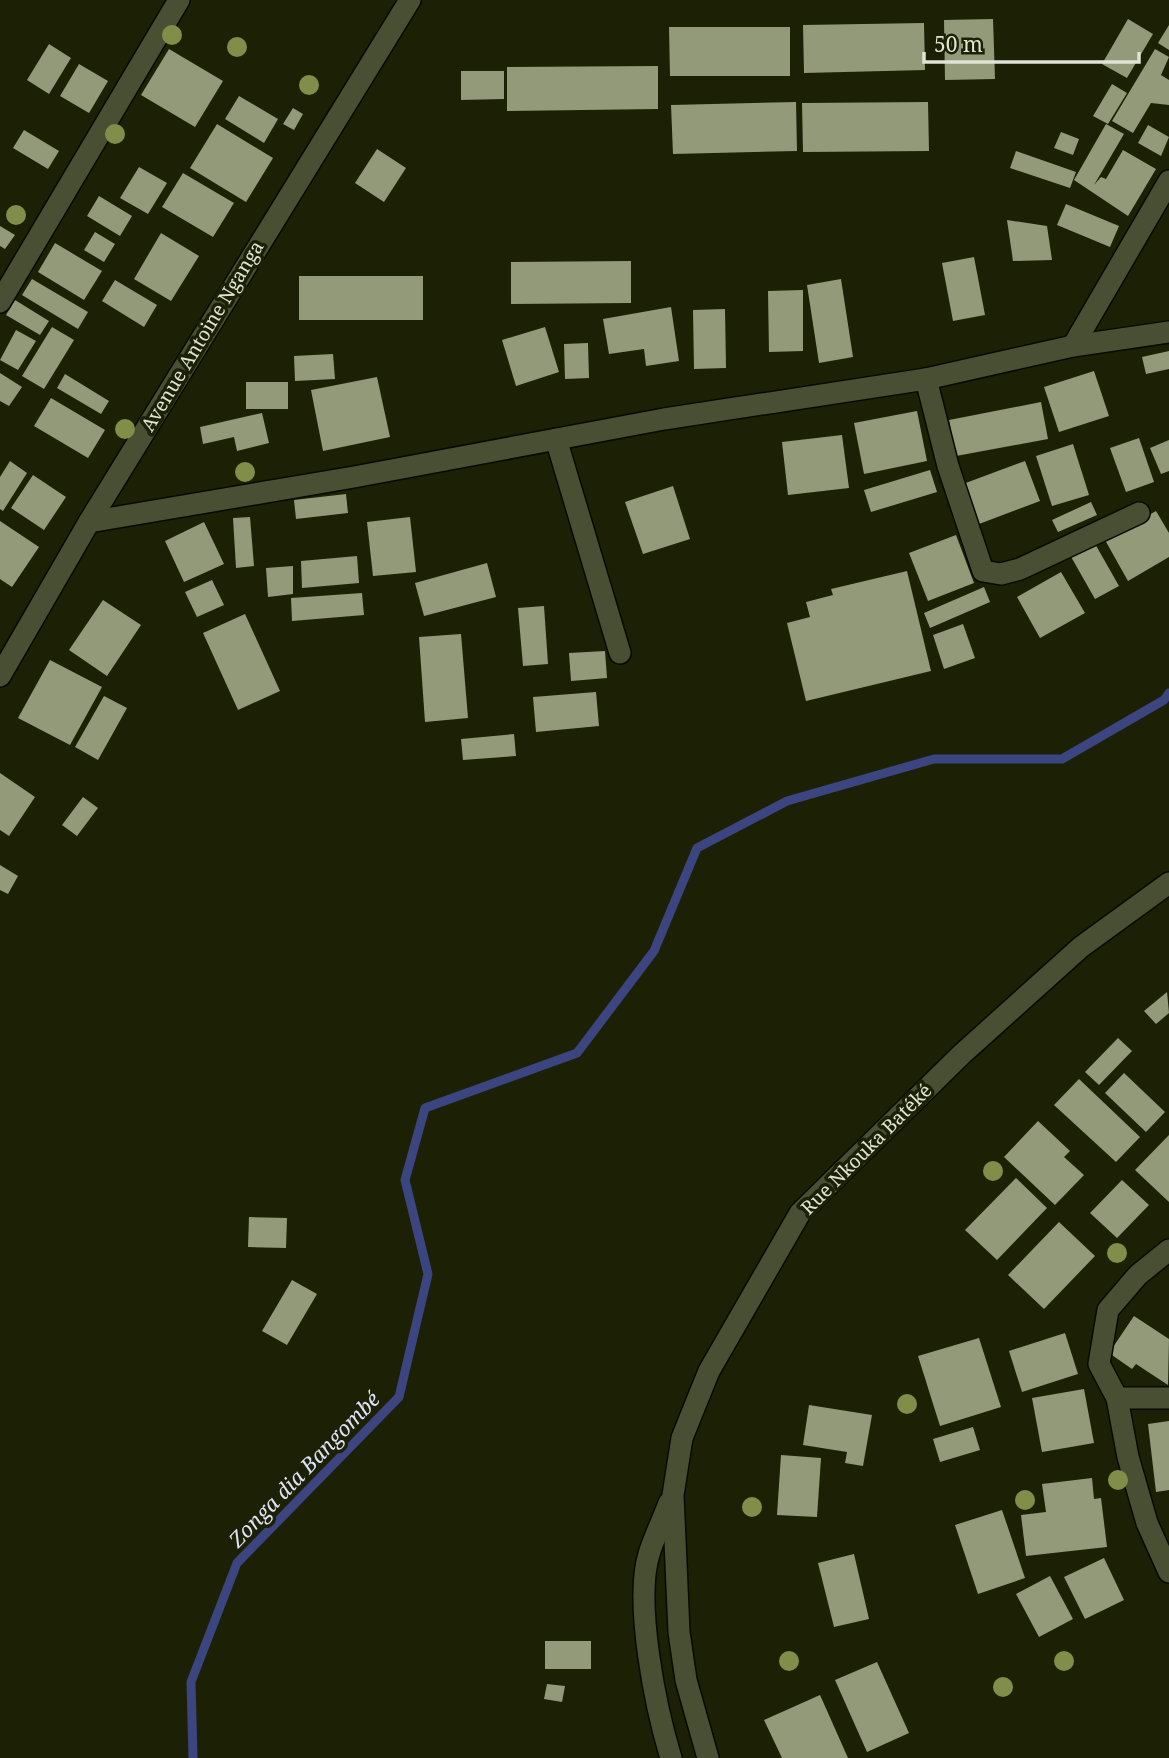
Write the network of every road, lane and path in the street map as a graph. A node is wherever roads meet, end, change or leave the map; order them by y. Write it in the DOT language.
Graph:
graph roads {
  1 [pos="179,0"];
  2 [pos="410,0"];
  3 [pos="1169,181"];
  4 [pos="0,302"];
  5 [pos="1169,331"];
  6 [pos="1073,346"];
  7 [pos="926,379"];
  8 [pos="556,439"];
  9 [pos="1139,513"];
  10 [pos="89,522"];
  11 [pos="620,653"];
  12 [pos="0,675"];
  13 [pos="1169,883"];
  14 [pos="1169,1251"];
  15 [pos="1116,1398"];
  16 [pos="1169,1398"];
  17 [pos="673,1495"];
  18 [pos="1169,1572"];
  19 [pos="671,1758"];
  20 [pos="708,1758"];
  1 -- 4 [label="street"];
  2 -- 10 [label="street, Avenue Antoine Nganga"];
  3 -- 6 [label="street"];
  5 -- 6 [label="street"];
  6 -- 7 [label="street"];
  7 -- 8 [label="street"];
  7 -- 9 [label="street"];
  8 -- 10 [label="street"];
  8 -- 11 [label="street"];
  10 -- 12 [label="street, Avenue Antoine Nganga"];
  13 -- 17 [label="street, Rue Nkouka Batéké"];
  14 -- 15 [label="street"];
  15 -- 16 [label="street"];
  15 -- 18 [label="street"];
  17 -- 19 [label="street, Rue Nkouka Batéké"];
  17 -- 20 [label="street, Rue Nkouka Batéké"];
}
